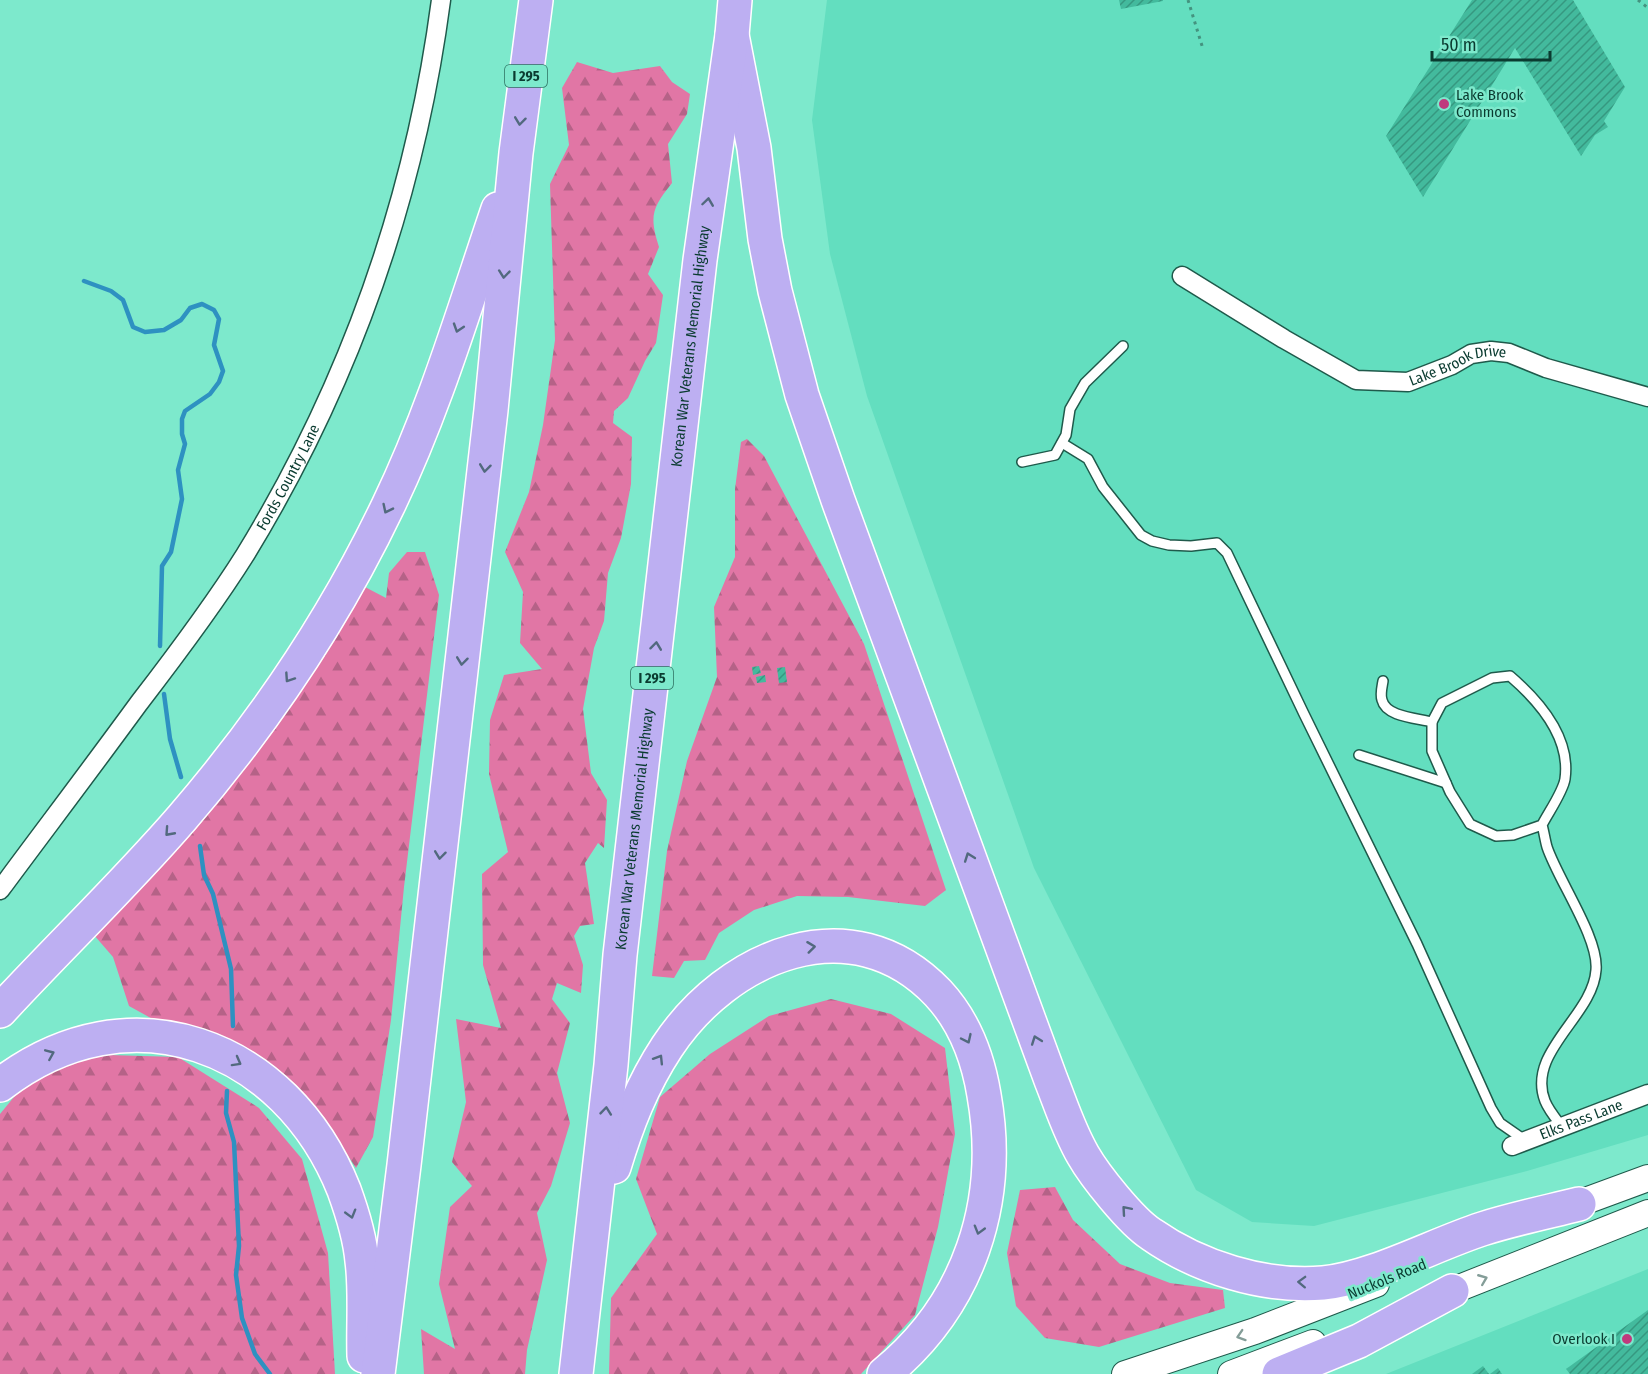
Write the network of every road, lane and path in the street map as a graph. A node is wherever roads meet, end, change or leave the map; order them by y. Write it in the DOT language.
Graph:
graph roads {
  1 [pos="441,0"];
  2 [pos="536,0"];
  3 [pos="735,0"];
  4 [pos="1188,0"];
  5 [pos="1638,0"];
  6 [pos="1648,8"];
  7 [pos="732,35"];
  8 [pos="1203,50"];
  9 [pos="516,153"];
  10 [pos="1182,276"];
  11 [pos="1123,346"];
  12 [pos="1648,397"];
  13 [pos="1062,443"];
  14 [pos="1022,462"];
  15 [pos="1383,681"];
  16 [pos="1432,722"];
  17 [pos="1359,755"];
  18 [pos="1446,783"];
  19 [pos="1542,825"];
  20 [pos="0,890"];
  21 [pos="0,1011"];
  22 [pos="0,1085"];
  23 [pos="1648,1094"];
  24 [pos="1563,1128"];
  25 [pos="1519,1144"];
  26 [pos="1648,1178"];
  27 [pos="1579,1204"];
  28 [pos="1648,1213"];
  29 [pos="1452,1291"];
  30 [pos="577,1366"];
  31 [pos="364,1374"];
  32 [pos="378,1374"];
  33 [pos="884,1374"];
  34 [pos="1125,1374"];
  35 [pos="1232,1374"];
  36 [pos="1279,1374"];
  1 -- 20 [label="street, Fords Country Lane"];
  2 -- 9 [label="highway, I 295, one-way"];
  3 -- 7 [label="highway, Korean War Veterans Memorial Highway / I 295"];
  4 -- 8 [label="path"];
  5 -- 6 [label="path"];
  27 -- 7 [label="highway, one-way"];
  30 -- 7 [label="highway, Korean War Veterans Memorial Highway / I 295, one-way"];
  9 -- 21 [label="highway, one-way"];
  9 -- 32 [label="highway, I 295, one-way"];
  10 -- 12 [label="street, Lake Brook Drive"];
  11 -- 13 [label="lane"];
  13 -- 14 [label="lane"];
  13 -- 25 [label="lane"];
  15 -- 16 [label="lane"];
  16 -- 18 [label="lane"];
  16 -- 19 [label="lane"];
  17 -- 18 [label="lane"];
  18 -- 19 [label="lane"];
  19 -- 24 [label="lane"];
  22 -- 31 [label="highway, one-way"];
  23 -- 24 [label="street, Elks Pass Lane"];
  24 -- 25 [label="street, Elks Pass Lane"];
  26 -- 27 [label="main road, Nuckols Road"];
  27 -- 34 [label="main road, Nuckols Road, one-way"];
  29 -- 28 [label="main road, one-way"];
  29 -- 35 [label="main road"];
  29 -- 36 [label="highway"];
  30 -- 33 [label="highway, one-way"];
}
